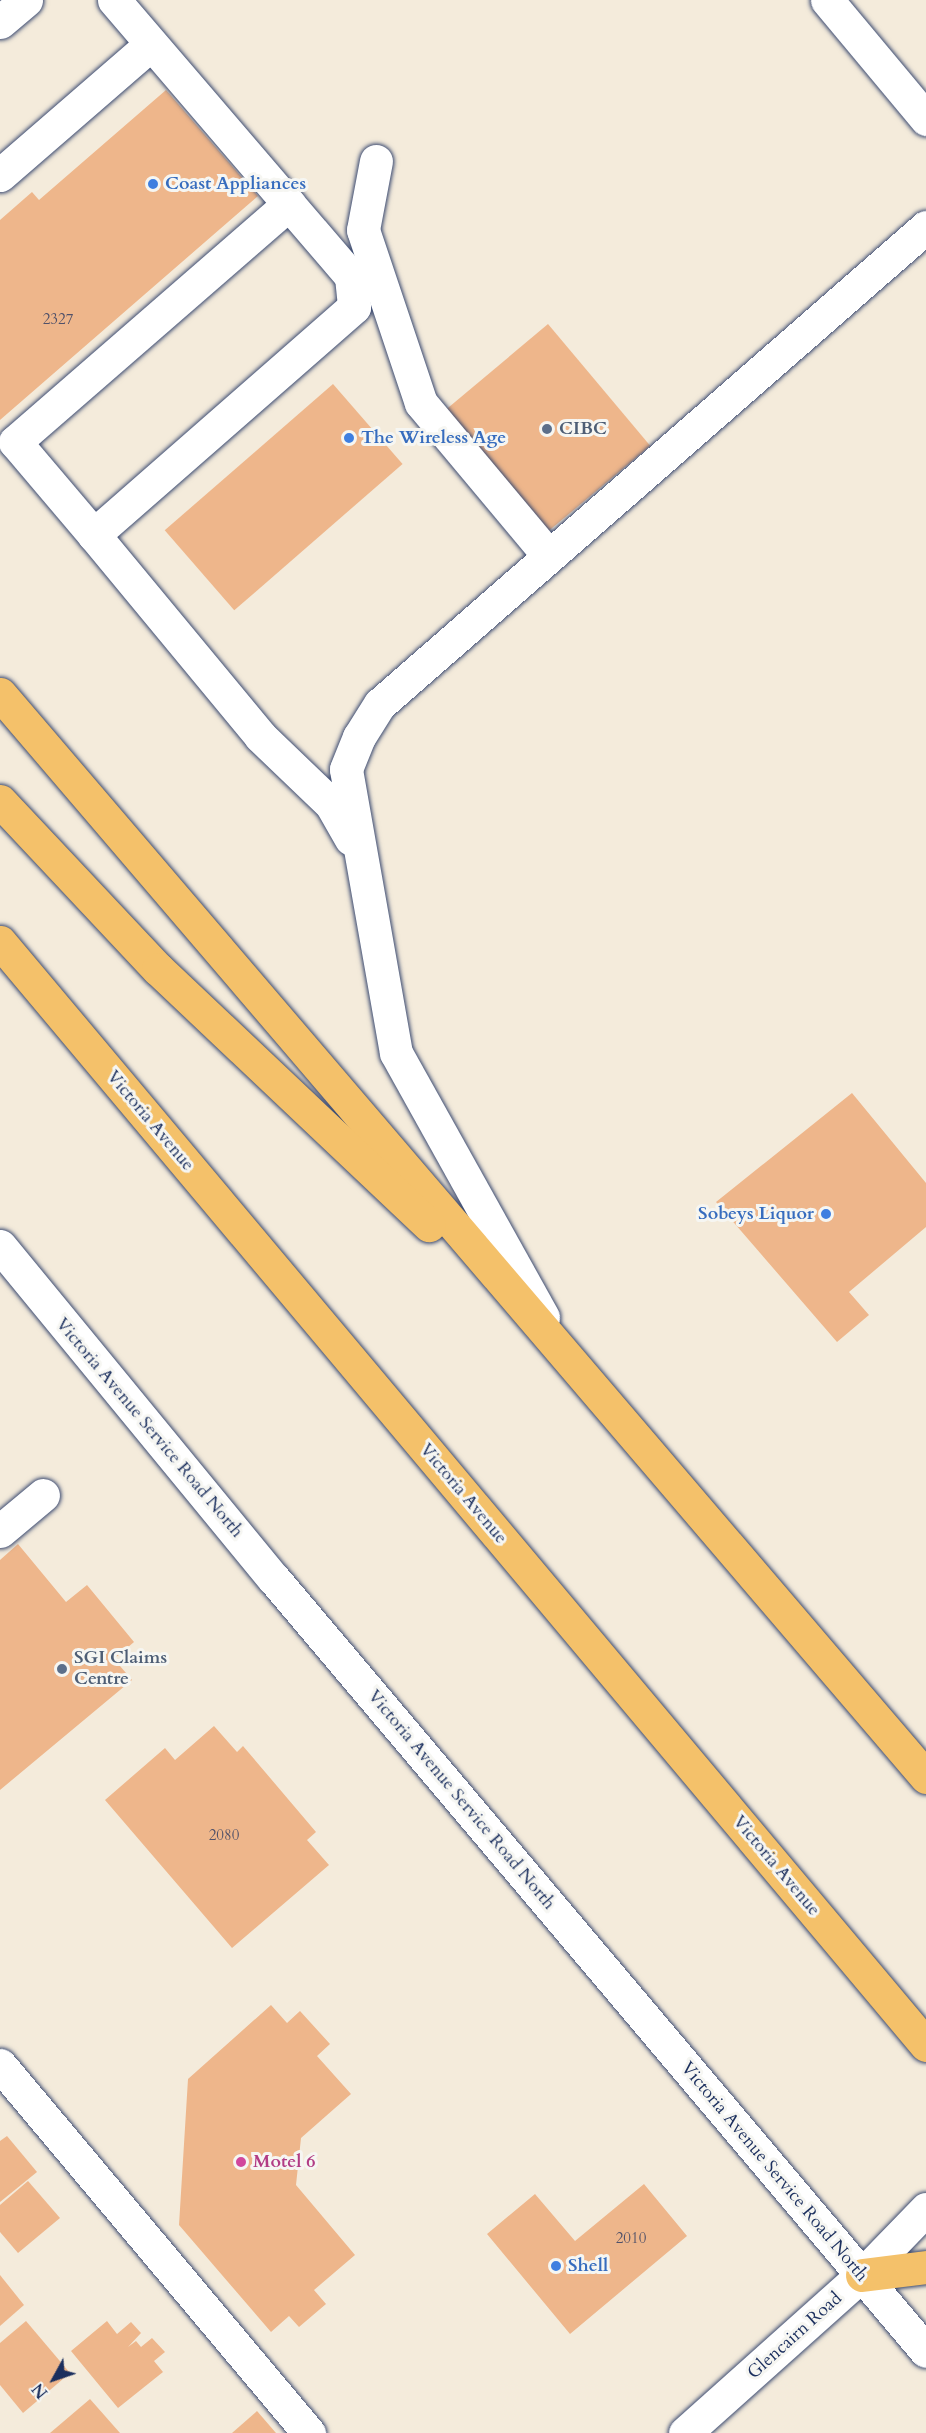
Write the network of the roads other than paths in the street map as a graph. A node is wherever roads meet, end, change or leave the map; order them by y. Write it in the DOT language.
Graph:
graph roads {
  1 [pos="26,0"];
  2 [pos="114,0"];
  3 [pos="827,0"];
  4 [pos="0,22"];
  5 [pos="150,44"];
  6 [pos="926,119"];
  7 [pos="376,162"];
  8 [pos="0,175"];
  9 [pos="289,204"];
  10 [pos="926,227"];
  11 [pos="94,535"];
  12 [pos="549,556"];
  13 [pos="0,694"];
  14 [pos="0,801"];
  15 [pos="357,848"];
  16 [pos="0,942"];
  17 [pos="0,1246"];
  18 [pos="561,1350"];
  19 [pos="43,1495"];
  20 [pos="0,1531"];
  21 [pos="926,1778"];
  22 [pos="926,2045"];
  23 [pos="0,2065"];
  24 [pos="926,2209"];
  25 [pos="926,2267"];
  26 [pos="862,2275"];
  27 [pos="926,2351"];
  28 [pos="309,2433"];
  29 [pos="685,2433"];
  1 -- 4 [label="street"];
  2 -- 5 [label="street"];
  3 -- 6 [label="street"];
  5 -- 8 [label="street"];
  5 -- 9 [label="street"];
  7 -- 12 [label="street"];
  9 -- 11 [label="street"];
  9 -- 11 [label="street"];
  10 -- 12 [label="street"];
  11 -- 15 [label="street"];
  12 -- 15 [label="street"];
  13 -- 18 [label="highway"];
  14 -- 18 [label="highway"];
  15 -- 18 [label="street"];
  16 -- 22 [label="highway, Victoria Avenue"];
  17 -- 26 [label="street, Victoria Avenue Service Road North"];
  18 -- 21 [label="highway"];
  19 -- 20 [label="street"];
  23 -- 28 [label="street"];
  24 -- 26 [label="street, Glencairn Road"];
  25 -- 26 [label="highway"];
  26 -- 27 [label="street, Victoria Avenue Service Road North"];
  26 -- 29 [label="street, Glencairn Road"];
}
